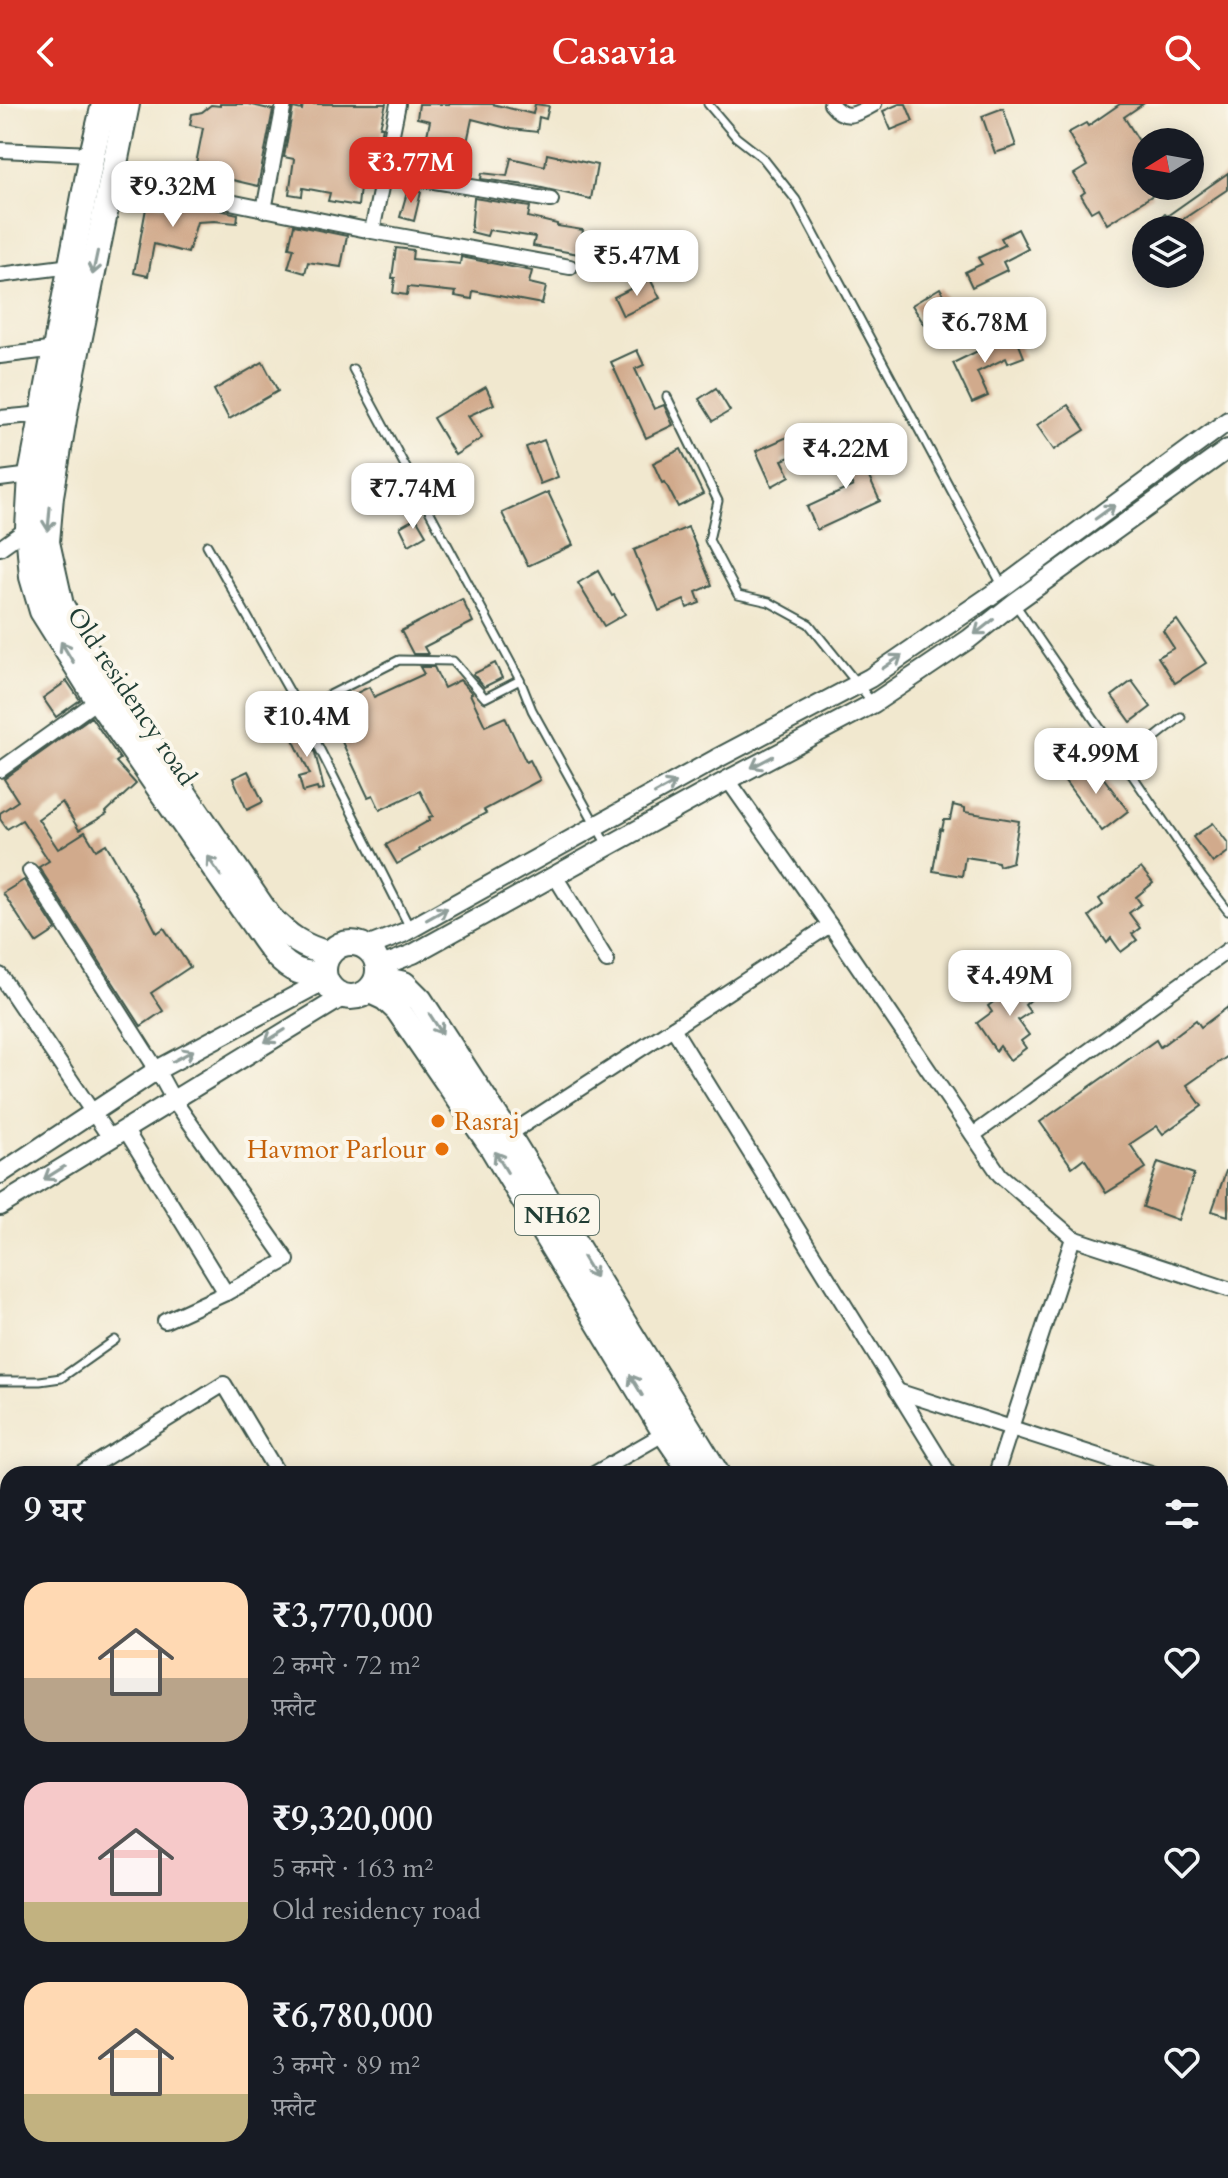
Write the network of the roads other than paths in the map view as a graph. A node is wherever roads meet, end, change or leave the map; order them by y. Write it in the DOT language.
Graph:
graph roads {
  1 [pos="104,104"];
  2 [pos="127,104"];
  3 [pos="284,104"];
  4 [pos="398,104"];
  5 [pos="708,104"];
  6 [pos="831,104"];
  7 [pos="874,104"];
  8 [pos="0,150"];
  9 [pos="92,154"];
  10 [pos="385,173"];
  11 [pos="113,178"];
  12 [pos="551,200"];
  13 [pos="264,210"];
  14 [pos="372,231"];
  15 [pos="71,266"];
  16 [pos="570,267"];
  17 [pos="0,275"];
  18 [pos="56,349"];
  19 [pos="0,356"];
  20 [pos="353,369"];
  21 [pos="667,397"];
  22 [pos="43,414"];
  23 [pos="0,418"];
  24 [pos="1228,421"];
  25 [pos="1228,449"];
  26 [pos="31,475"];
  27 [pos="0,479"];
  28 [pos="28,528"];
  29 [pos="207,545"];
  30 [pos="0,548"];
  31 [pos="1003,587"];
  32 [pos="1014,603"];
  33 [pos="520,680"];
  34 [pos="858,684"];
  35 [pos="98,700"];
  36 [pos="874,703"];
  37 [pos="300,710"];
  38 [pos="1181,717"];
  39 [pos="1124,762"];
  40 [pos="0,770"];
  41 [pos="728,780"];
  42 [pos="596,827"];
  43 [pos="608,847"];
  44 [pos="30,871"];
  45 [pos="555,876"];
  46 [pos="1228,911"];
  47 [pos="830,925"];
  48 [pos="410,928"];
  49 [pos="1228,950"];
  50 [pos="607,961"];
  51 [pos="373,971"];
  52 [pos="0,975"];
  53 [pos="330,976"];
  54 [pos="673,1028"];
  55 [pos="157,1070"];
  56 [pos="173,1099"];
  57 [pos="93,1112"];
  58 [pos="118,1133"];
  59 [pos="508,1135"];
  60 [pos="973,1135"];
  61 [pos="0,1174"];
  62 [pos="0,1206"];
  63 [pos="1073,1238"];
  64 [pos="1228,1289"];
  65 [pos="226,1293"];
  66 [pos="165,1321"];
  67 [pos="115,1340"];
  68 [pos="0,1381"];
  69 [pos="897,1391"];
  70 [pos="1011,1427"];
  71 [pos="665,1433"];
  72 [pos="92,1466"];
  73 [pos="273,1466"];
  74 [pos="608,1466"];
  75 [pos="688,1466"];
  76 [pos="712,1466"];
  77 [pos="944,1466"];
  78 [pos="999,1466"];
  79 [pos="1130,1466"];
  1 -- 9 [label="highway, Old residency road"];
  2 -- 11 [label="highway, Old residency road"];
  3 -- 13 [label="street"];
  4 -- 10 [label="street"];
  5 -- 31 [label="lane"];
  6 -- 7 [label="street"];
  8 -- 9 [label="street"];
  9 -- 15 [label="highway, Old residency road"];
  10 -- 12 [label="street"];
  10 -- 14 [label="street"];
  11 -- 13 [label="street"];
  11 -- 53 [label="highway, Old residency road, one-way"];
  13 -- 14 [label="street"];
  14 -- 16 [label="street"];
  15 -- 17 [label="street"];
  15 -- 18 [label="highway, Old residency road"];
  18 -- 19 [label="street"];
  18 -- 22 [label="highway, Old residency road"];
  20 -- 33 [label="lane"];
  21 -- 34 [label="lane"];
  22 -- 23 [label="street"];
  22 -- 26 [label="highway, Old residency road"];
  31 -- 24 [label="street, one-way"];
  25 -- 32 [label="street"];
  26 -- 27 [label="street"];
  26 -- 28 [label="highway, Old residency road"];
  28 -- 30 [label="street"];
  35 -- 28 [label="highway, Old residency road, one-way"];
  29 -- 37 [label="lane"];
  34 -- 31 [label="street, one-way"];
  32 -- 36 [label="street, one-way"];
  32 -- 39 [label="lane"];
  33 -- 37 [label="lane"];
  33 -- 42 [label="lane"];
  34 -- 36 [label="lane"];
  42 -- 34 [label="street, one-way"];
  35 -- 40 [label="street"];
  53 -- 35 [label="highway, Old residency road, one-way"];
  36 -- 41 [label="street, one-way"];
  37 -- 48 [label="lane"];
  38 -- 39 [label="lane"];
  39 -- 46 [label="lane"];
  41 -- 43 [label="street"];
  41 -- 47 [label="street"];
  42 -- 43 [label="lane"];
  48 -- 42 [label="street, one-way"];
  43 -- 45 [label="street"];
  44 -- 55 [label="street"];
  45 -- 50 [label="street"];
  45 -- 51 [label="street"];
  47 -- 54 [label="street"];
  47 -- 60 [label="street"];
  48 -- 51 [label="street"];
  49 -- 60 [label="street"];
  51 -- 53 [label="highway"];
  51 -- 53 [label="highway"];
  51 -- 59 [label="highway, NH62, one-way"];
  71 -- 51 [label="highway, NH62, one-way"];
  52 -- 57 [label="street"];
  55 -- 53 [label="street, one-way"];
  53 -- 56 [label="street, one-way"];
  54 -- 59 [label="street"];
  54 -- 69 [label="street"];
  55 -- 56 [label="street"];
  55 -- 57 [label="street"];
  56 -- 58 [label="street"];
  56 -- 65 [label="street"];
  57 -- 58 [label="street"];
  57 -- 61 [label="street"];
  58 -- 62 [label="street, one-way"];
  58 -- 65 [label="street"];
  59 -- 76 [label="highway, NH62, one-way"];
  60 -- 63 [label="street"];
  63 -- 64 [label="street"];
  63 -- 70 [label="street"];
  65 -- 66 [label="street"];
  67 -- 68 [label="lane"];
  69 -- 70 [label="street"];
  69 -- 77 [label="street"];
  70 -- 78 [label="street"];
  70 -- 79 [label="street"];
  71 -- 74 [label="street"];
  71 -- 75 [label="highway, NH62"];
  72 -- 73 [label="street"];
}
